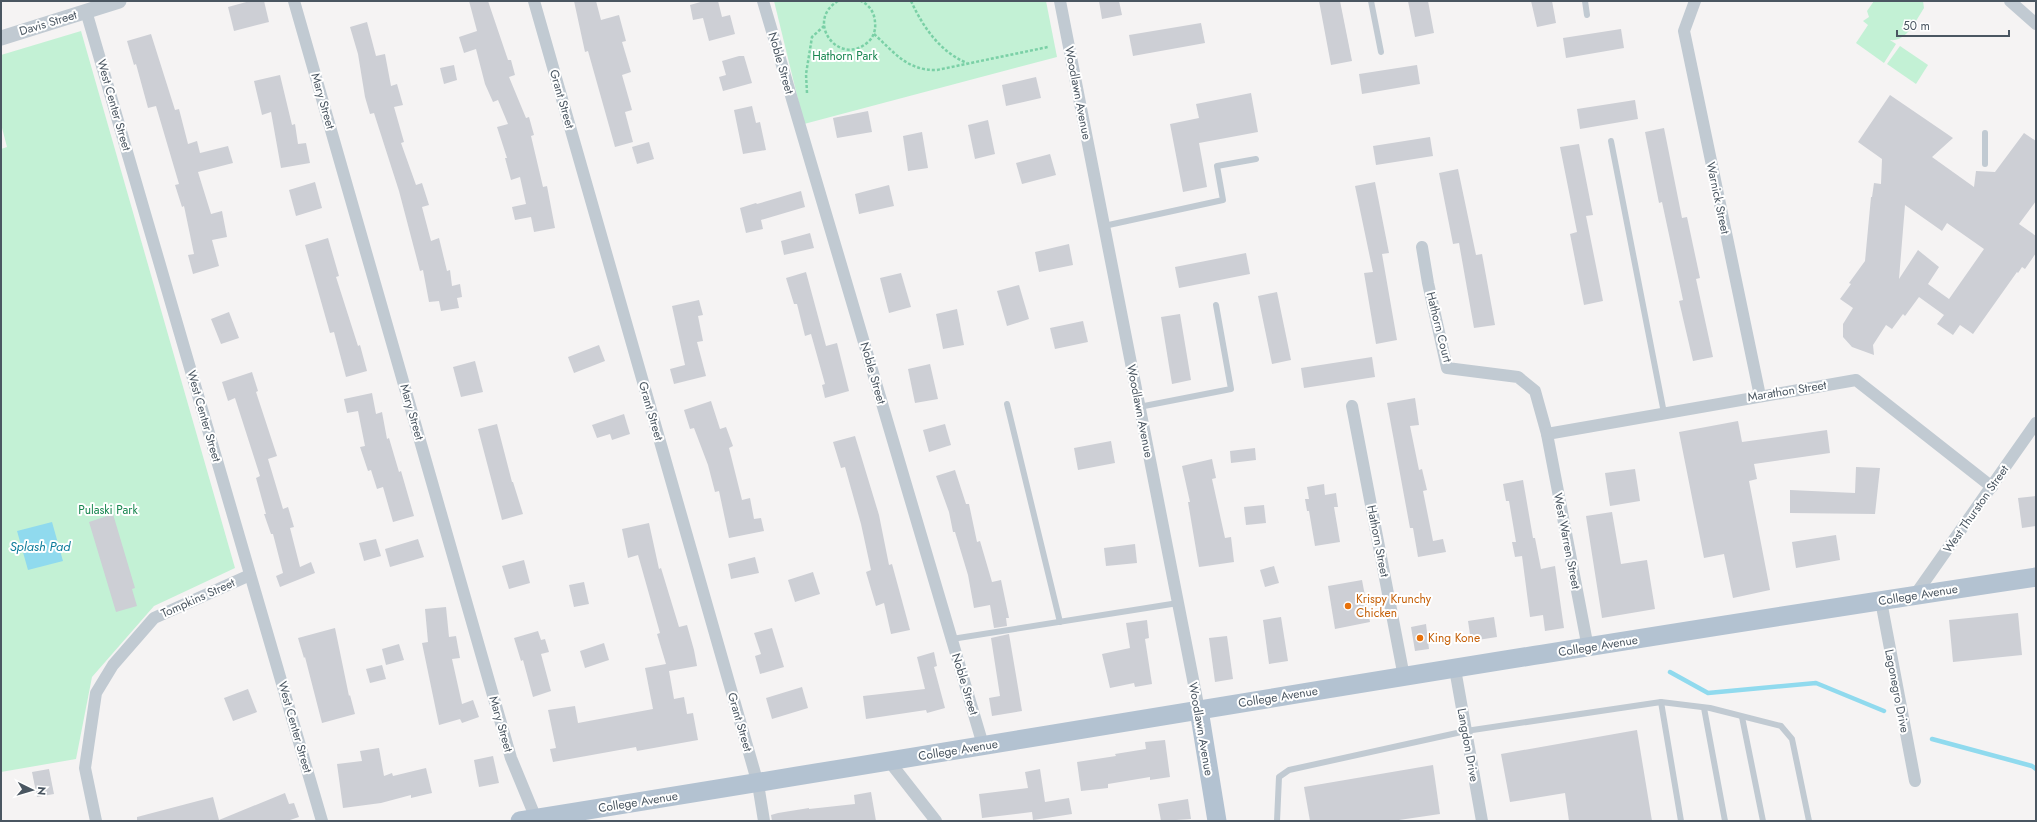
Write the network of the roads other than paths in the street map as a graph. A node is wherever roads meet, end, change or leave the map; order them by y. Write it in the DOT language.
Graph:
graph roads {
  1 [pos="118,1"];
  2 [pos="294,1"];
  3 [pos="534,1"];
  4 [pos="763,1"];
  5 [pos="1060,1"];
  6 [pos="1371,1"];
  7 [pos="1585,1"];
  8 [pos="1695,1"];
  9 [pos="2010,1"];
  10 [pos="86,11"];
  11 [pos="1587,15"];
  12 [pos="2036,24"];
  13 [pos="1,38"];
  14 [pos="1381,52"];
  15 [pos="1985,133"];
  16 [pos="1611,141"];
  17 [pos="1256,159"];
  18 [pos="1984,164"];
  19 [pos="1104,226"];
  20 [pos="1422,247"];
  21 [pos="1216,305"];
  22 [pos="1760,396"];
  23 [pos="1007,404"];
  24 [pos="1352,406"];
  25 [pos="1140,407"];
  26 [pos="1664,413"];
  27 [pos="2036,423"];
  28 [pos="1547,434"];
  29 [pos="1992,487"];
  30 [pos="250,575"];
  31 [pos="2036,578"];
  32 [pos="1916,595"];
  33 [pos="1881,601"];
  34 [pos="1178,603"];
  35 [pos="1060,622"];
  36 [pos="952,639"];
  37 [pos="1588,648"];
  38 [pos="1455,669"];
  39 [pos="1404,677"];
  40 [pos="1662,702"];
  41 [pos="1704,708"];
  42 [pos="1199,710"];
  43 [pos="1742,717"];
  44 [pos="1466,731"];
  45 [pos="983,745"];
  46 [pos="889,761"];
  47 [pos="1915,782"];
  48 [pos="758,784"];
  49 [pos="531,820"];
  50 [pos="96,821"];
  51 [pos="322,821"];
  52 [pos="764,821"];
  53 [pos="936,821"];
  54 [pos="1217,821"];
  55 [pos="1277,821"];
  56 [pos="1482,821"];
  57 [pos="1681,821"];
  58 [pos="1725,821"];
  59 [pos="1763,821"];
  60 [pos="1809,821"];
  1 -- 10 [label="street, Davis Street"];
  2 -- 49 [label="street, Mary Street"];
  3 -- 48 [label="street, Grant Street"];
  4 -- 36 [label="street, Noble Street"];
  5 -- 19 [label="street, Woodlawn Avenue"];
  6 -- 14 [label="lane"];
  7 -- 11 [label="lane"];
  8 -- 22 [label="street, Warnick Street"];
  9 -- 12 [label="street"];
  10 -- 13 [label="street, Davis Street"];
  10 -- 30 [label="street, West Center Street"];
  15 -- 18 [label="lane"];
  16 -- 26 [label="lane"];
  17 -- 19 [label="lane"];
  19 -- 25 [label="street, Woodlawn Avenue"];
  20 -- 28 [label="street, Hathorn Court"];
  21 -- 25 [label="lane"];
  22 -- 26 [label="street, Marathon Street"];
  22 -- 29 [label="street, Marathon Street"];
  23 -- 35 [label="lane"];
  24 -- 39 [label="street, Hathorn Street"];
  25 -- 34 [label="street, Woodlawn Avenue"];
  26 -- 28 [label="street, Marathon Street"];
  27 -- 29 [label="street, West Thurston Street"];
  28 -- 37 [label="street, West Warren Street"];
  29 -- 32 [label="street, West Thurston Street"];
  30 -- 50 [label="street, Tompkins Street"];
  30 -- 51 [label="street, West Center Street"];
  31 -- 32 [label="main road, College Avenue"];
  32 -- 33 [label="main road, College Avenue"];
  33 -- 37 [label="main road, College Avenue"];
  33 -- 47 [label="street, Lagonegro Drive"];
  34 -- 35 [label="lane"];
  34 -- 42 [label="street, Woodlawn Avenue"];
  35 -- 36 [label="lane"];
  36 -- 45 [label="street, Noble Street"];
  37 -- 38 [label="main road, College Avenue"];
  38 -- 39 [label="main road, College Avenue"];
  38 -- 44 [label="street, Langdon Drive"];
  39 -- 42 [label="main road, College Avenue"];
  40 -- 41 [label="lane"];
  40 -- 44 [label="lane"];
  40 -- 57 [label="lane"];
  41 -- 43 [label="lane"];
  41 -- 58 [label="lane"];
  42 -- 45 [label="main road, College Avenue"];
  42 -- 54 [label="main road, Woodlawn Avenue"];
  43 -- 59 [label="lane"];
  43 -- 60 [label="lane"];
  44 -- 55 [label="lane"];
  44 -- 56 [label="street, Langdon Drive"];
  45 -- 46 [label="main road, College Avenue"];
  46 -- 48 [label="main road, College Avenue"];
  46 -- 53 [label="street"];
  48 -- 49 [label="main road, College Avenue"];
  48 -- 52 [label="street, Grant Street"];
}
